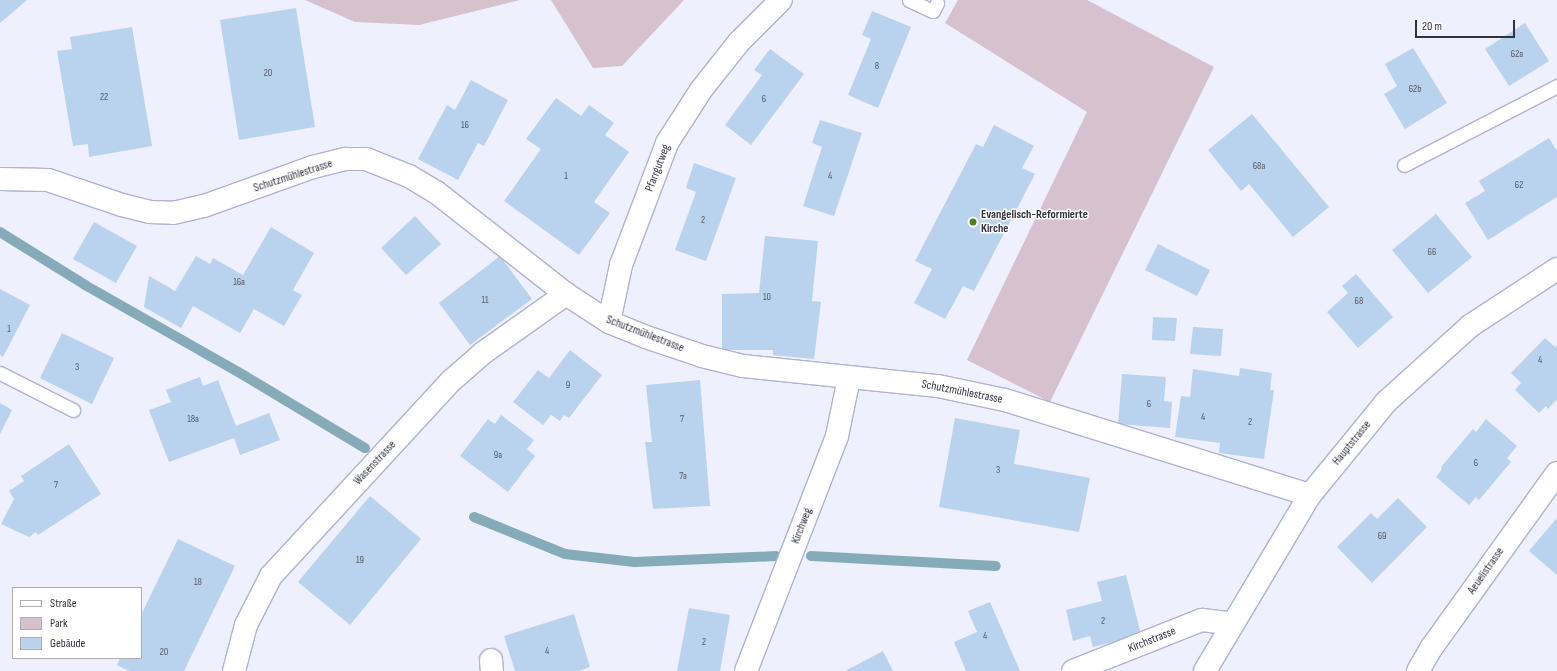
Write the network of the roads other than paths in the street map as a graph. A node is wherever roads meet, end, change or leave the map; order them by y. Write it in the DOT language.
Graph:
graph roads {
  1 [pos="780,0"];
  2 [pos="909,0"];
  3 [pos="936,3"];
  4 [pos="1557,86"];
  5 [pos="1404,165"];
  6 [pos="0,179"];
  7 [pos="1557,268"];
  8 [pos="566,294"];
  9 [pos="609,322"];
  10 [pos="0,373"];
  11 [pos="849,378"];
  12 [pos="73,410"];
  13 [pos="1557,473"];
  14 [pos="1310,495"];
  15 [pos="1233,624"];
  16 [pos="234,671"];
  17 [pos="746,671"];
  18 [pos="1073,671"];
  19 [pos="1205,671"];
  20 [pos="1418,671"];
  1 -- 9 [label="street, Pfarrgutweg"];
  2 -- 3 [label="lane"];
  4 -- 5 [label="lane"];
  6 -- 8 [label="street, Schutzmühlestrasse"];
  7 -- 14 [label="street, Hauptstrasse"];
  8 -- 9 [label="street, Schutzmühlestrasse"];
  8 -- 16 [label="street, Wasenstrasse"];
  9 -- 11 [label="street, Schutzmühlestrasse"];
  10 -- 12 [label="lane"];
  11 -- 14 [label="street, Schutzmühlestrasse"];
  11 -- 17 [label="street, Kirchweg"];
  13 -- 20 [label="street, Aeuelistrasse"];
  14 -- 15 [label="street, Hauptstrasse"];
  15 -- 18 [label="street, Kirchstrasse"];
  15 -- 19 [label="street, Hauptstrasse"];
}
